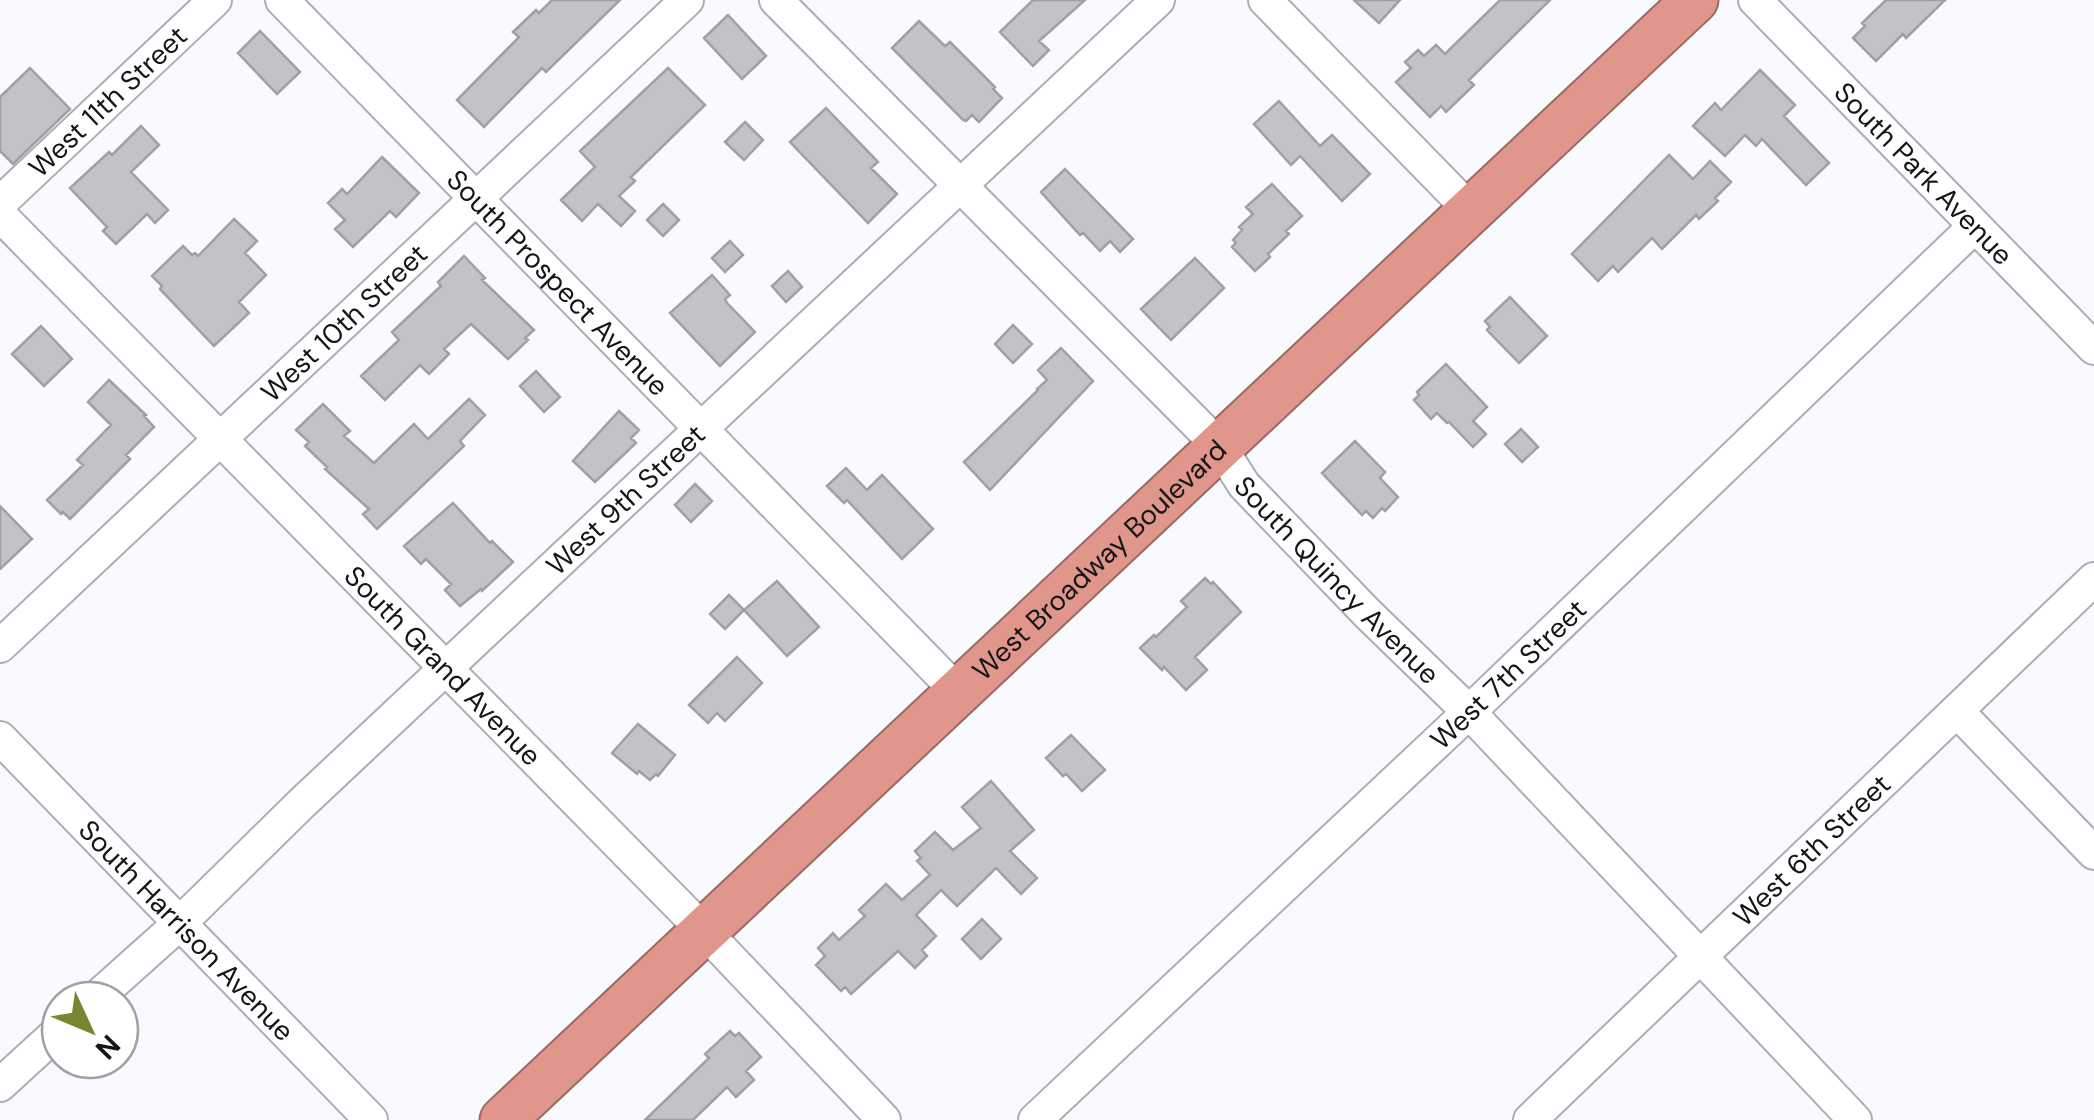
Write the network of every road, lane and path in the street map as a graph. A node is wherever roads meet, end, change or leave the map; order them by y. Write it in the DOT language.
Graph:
graph roads {
  1 [pos="215,0"];
  2 [pos="282,0"];
  3 [pos="688,0"];
  4 [pos="776,0"];
  5 [pos="1158,0"];
  6 [pos="1265,0"];
  7 [pos="1695,0"];
  8 [pos="1755,0"];
  9 [pos="960,185"];
  10 [pos="476,199"];
  11 [pos="0,203"];
  12 [pos="1471,211"];
  13 [pos="0,215"];
  14 [pos="1976,226"];
  15 [pos="2094,348"];
  16 [pos="701,428"];
  17 [pos="220,439"];
  18 [pos="1220,446"];
  19 [pos="2094,579"];
  20 [pos="0,646"];
  21 [pos="445,668"];
  22 [pos="958,692"];
  23 [pos="1958,711"];
  24 [pos="1469,712"];
  25 [pos="0,738"];
  26 [pos="2094,853"];
  27 [pos="179,924"];
  28 [pos="704,931"];
  29 [pos="1701,957"];
  30 [pos="116,980"];
  31 [pos="40,1049"];
  32 [pos="0,1086"];
  33 [pos="372,1120"];
  34 [pos="503,1120"];
  35 [pos="884,1120"];
  36 [pos="1036,1120"];
  37 [pos="1530,1120"];
  38 [pos="1856,1120"];
  1 -- 11 [label="street, West 11th Street"];
  2 -- 10 [label="street, South Prospect Avenue"];
  3 -- 10 [label="street, West 10th Street"];
  4 -- 9 [label="street, South Quincy Avenue"];
  5 -- 9 [label="street, West 9th Street"];
  6 -- 12 [label="street"];
  7 -- 12 [label="highway, West Broadway Boulevard"];
  8 -- 14 [label="street, South Park Avenue"];
  9 -- 16 [label="street, West 9th Street"];
  9 -- 18 [label="street, South Quincy Avenue"];
  10 -- 16 [label="street, South Prospect Avenue"];
  10 -- 17 [label="street, West 10th Street"];
  12 -- 18 [label="highway, West Broadway Boulevard"];
  13 -- 17 [label="street, South Grand Avenue"];
  14 -- 15 [label="street, South Park Avenue"];
  14 -- 24 [label="street, West 7th Street"];
  16 -- 21 [label="street, West 9th Street"];
  16 -- 22 [label="street, South Prospect Avenue"];
  17 -- 20 [label="street, West 10th Street"];
  17 -- 21 [label="street, South Grand Avenue"];
  18 -- 22 [label="highway, West Broadway Boulevard"];
  18 -- 24 [label="street, South Quincy Avenue"];
  19 -- 23 [label="street, West 6th Street"];
  21 -- 27 [label="street, West 9th Street"];
  21 -- 28 [label="street, South Grand Avenue"];
  22 -- 28 [label="highway, West Broadway Boulevard"];
  23 -- 26 [label="street"];
  23 -- 29 [label="street, West 6th Street"];
  24 -- 29 [label="street, South Quincy Avenue"];
  24 -- 36 [label="street, West 7th Street"];
  25 -- 27 [label="street, South Harrison Avenue"];
  27 -- 30 [label="street, West 9th Street"];
  27 -- 33 [label="street, South Harrison Avenue"];
  28 -- 34 [label="highway, West Broadway Boulevard"];
  28 -- 35 [label="street, South Grand Avenue"];
  29 -- 37 [label="street, West 6th Street"];
  29 -- 38 [label="street, South Quincy Avenue"];
  31 -- 32 [label="street"];
}
